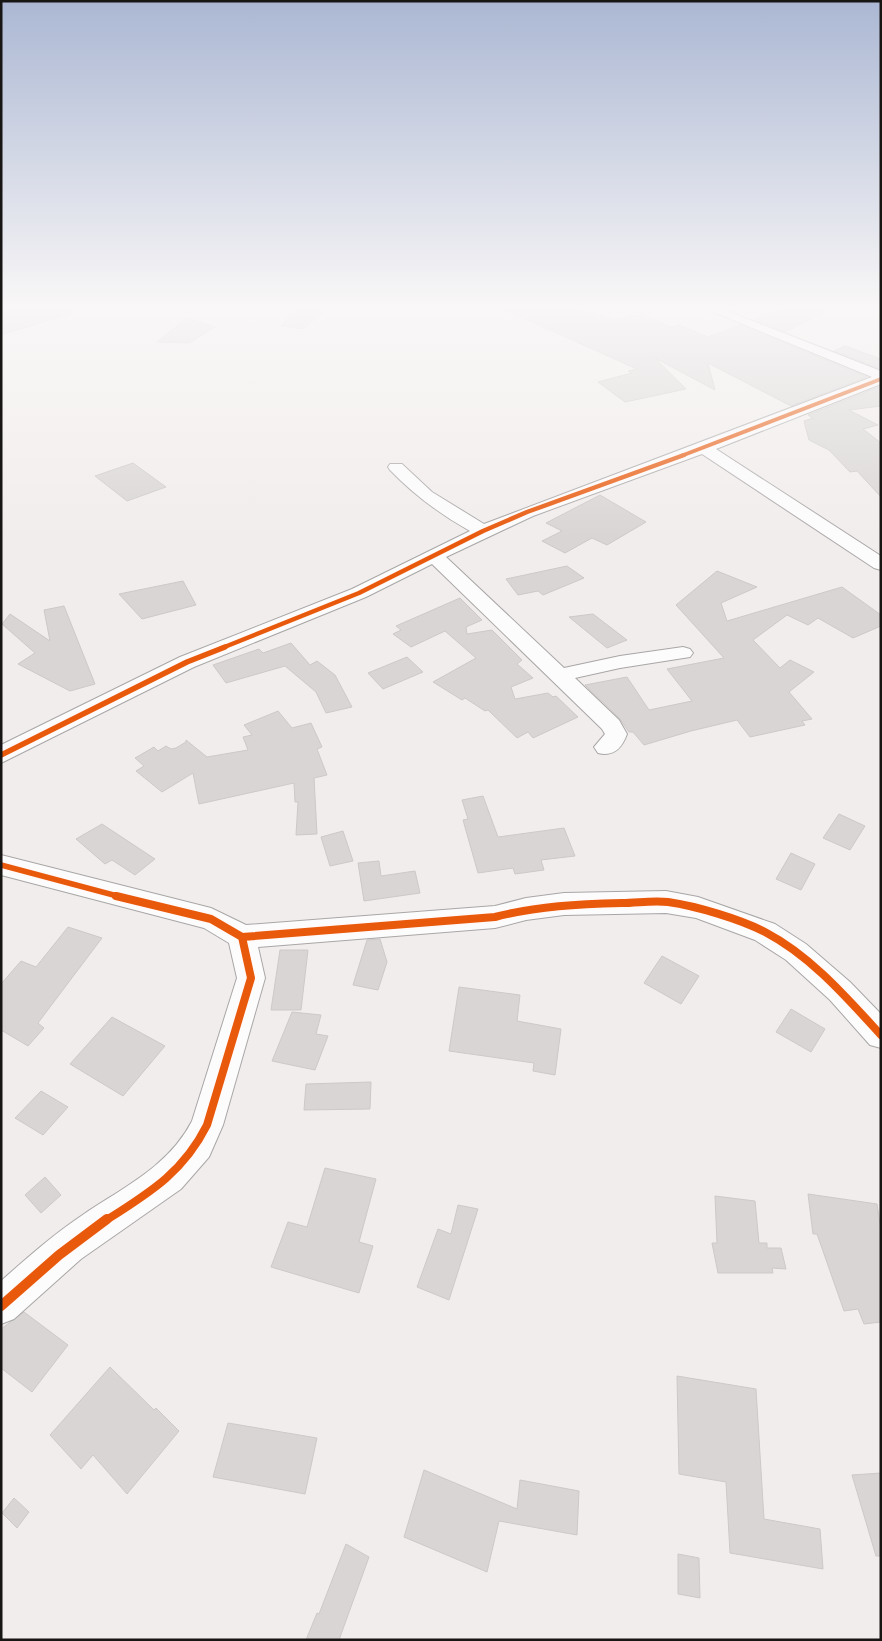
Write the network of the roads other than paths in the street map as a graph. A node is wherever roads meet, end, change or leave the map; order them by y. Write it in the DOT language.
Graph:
graph roads {
  1 [pos="862,386"];
  2 [pos="704,448"];
  3 [pos="396,467"];
  4 [pos="483,531"];
  5 [pos="436,557"];
  6 [pos="881,564"];
  7 [pos="683,653"];
  8 [pos="561,675"];
  9 [pos="606,747"];
  10 [pos="1,755"];
  11 [pos="1,865"];
  12 [pos="242,937"];
  13 [pos="881,1035"];
  14 [pos="1,1306"];
  1 -- 2 [label="street"];
  2 -- 4 [label="street"];
  2 -- 6 [label="street"];
  3 -- 4 [label="street"];
  4 -- 5 [label="street"];
  5 -- 8 [label="street"];
  5 -- 10 [label="street"];
  7 -- 8 [label="street"];
  8 -- 9 [label="street"];
  11 -- 12 [label="street"];
  12 -- 13 [label="street"];
  12 -- 14 [label="street"];
}
